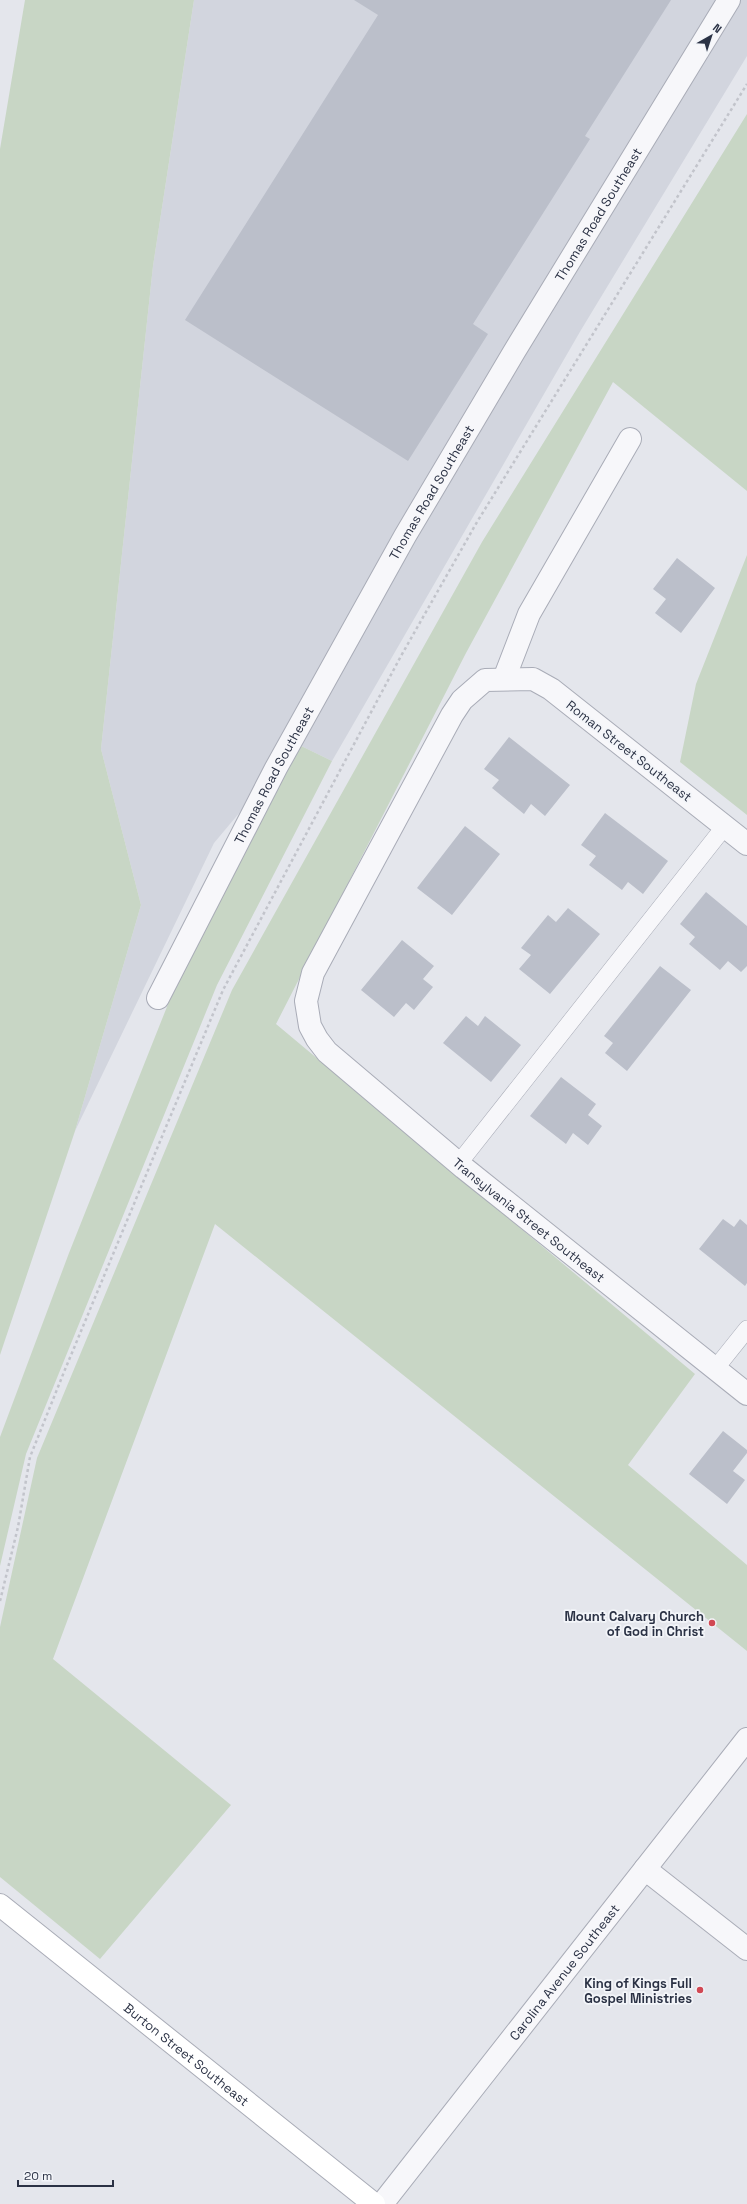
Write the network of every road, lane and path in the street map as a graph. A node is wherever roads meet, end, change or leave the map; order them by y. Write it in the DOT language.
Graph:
graph roads {
  1 [pos="729,0"];
  2 [pos="747,84"];
  3 [pos="630,439"];
  4 [pos="504,679"];
  5 [pos="725,826"];
  6 [pos="747,844"];
  7 [pos="158,998"];
  8 [pos="459,1163"];
  9 [pos="747,1330"];
  10 [pos="715,1369"];
  11 [pos="747,1394"];
  12 [pos="0,1601"];
  13 [pos="747,1739"];
  14 [pos="646,1869"];
  15 [pos="0,1905"];
  16 [pos="747,1949"];
  17 [pos="374,2204"];
  18 [pos="382,2204"];
  1 -- 7 [label="street, Thomas Road Southeast"];
  2 -- 12 [label="path"];
  3 -- 4 [label="street"];
  4 -- 5 [label="street, Roman Street Southeast"];
  4 -- 8 [label="street, Transylvania Street Southeast"];
  5 -- 6 [label="street, Roman Street Southeast"];
  5 -- 8 [label="lane"];
  8 -- 10 [label="street, Transylvania Street Southeast"];
  9 -- 10 [label="lane"];
  10 -- 11 [label="street, Transylvania Street Southeast"];
  13 -- 14 [label="street, Carolina Avenue Southeast"];
  14 -- 16 [label="street"];
  14 -- 18 [label="street, Carolina Avenue Southeast"];
  15 -- 17 [label="street, Burton Street Southeast"];
}
